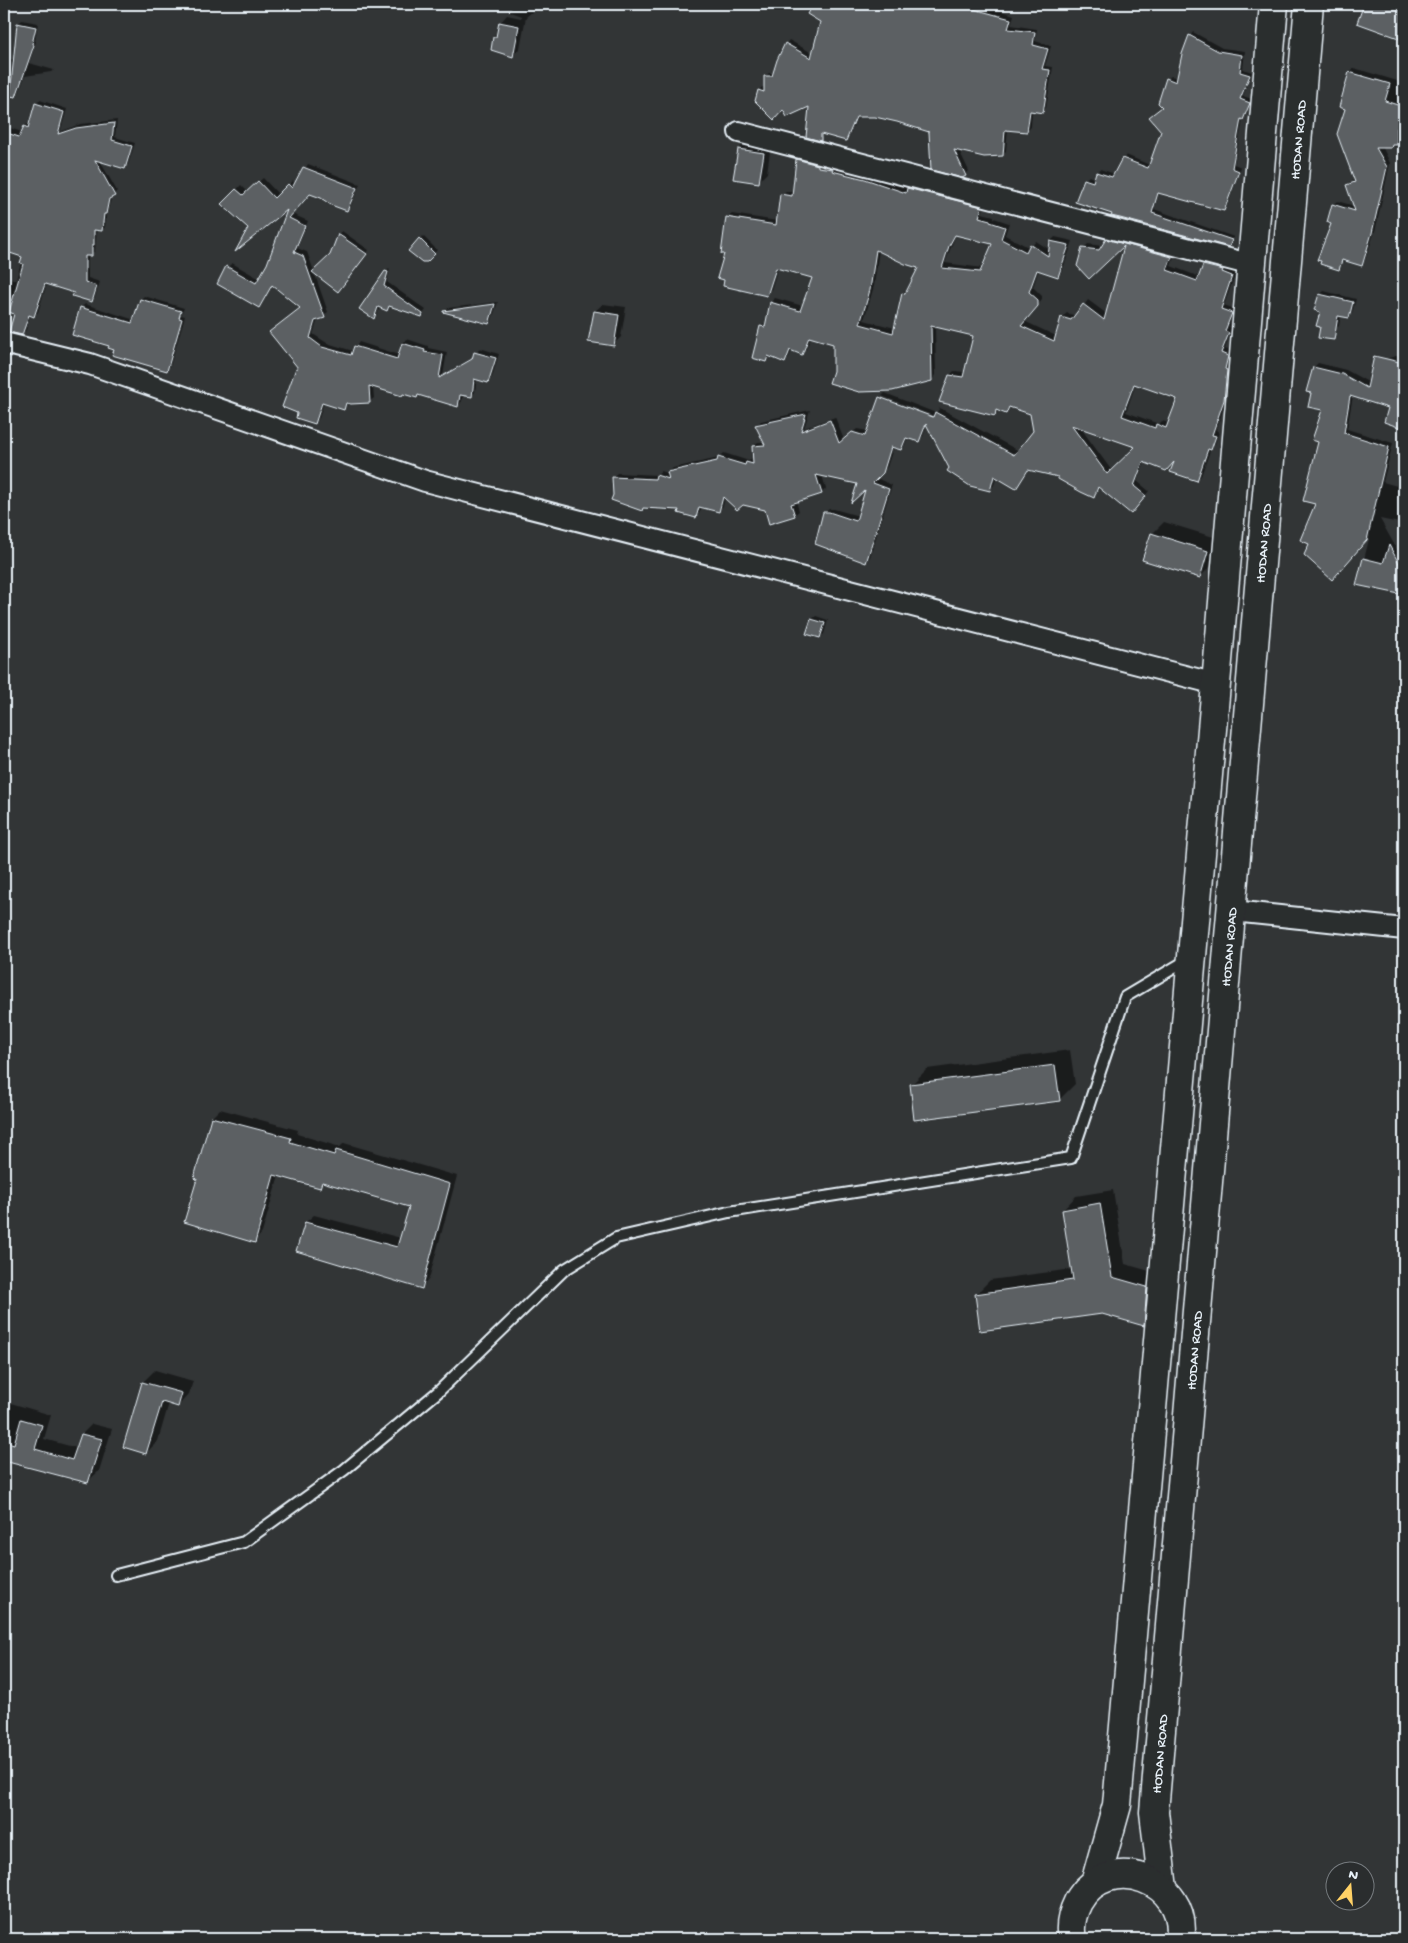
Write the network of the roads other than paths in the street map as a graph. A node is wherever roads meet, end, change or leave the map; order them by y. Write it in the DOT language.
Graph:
graph roads {
  1 [pos="1274,4"];
  2 [pos="1309,4"];
  3 [pos="739,132"];
  4 [pos="1252,265"];
  5 [pos="4,343"];
  6 [pos="1216,684"];
  7 [pos="1232,911"];
  8 [pos="1404,929"];
  9 [pos="1192,957"];
  10 [pos="116,1575"];
  11 [pos="1095,1883"];
  12 [pos="1163,1889"];
  13 [pos="1183,1938"];
  14 [pos="1072,1939"];
  1 -- 4 [label="main road"];
  2 -- 7 [label="main road, HODAN ROAD"];
  3 -- 4 [label="street"];
  4 -- 6 [label="main road"];
  5 -- 6 [label="street"];
  6 -- 9 [label="main road"];
  7 -- 8 [label="street"];
  7 -- 12 [label="main road, HODAN ROAD"];
  9 -- 10 [label="lane"];
  9 -- 11 [label="main road"];
  11 -- 12 [label="main road, HODAN ROAD"];
  11 -- 14 [label="main road"];
  12 -- 13 [label="main road, HODAN ROAD"];
}
